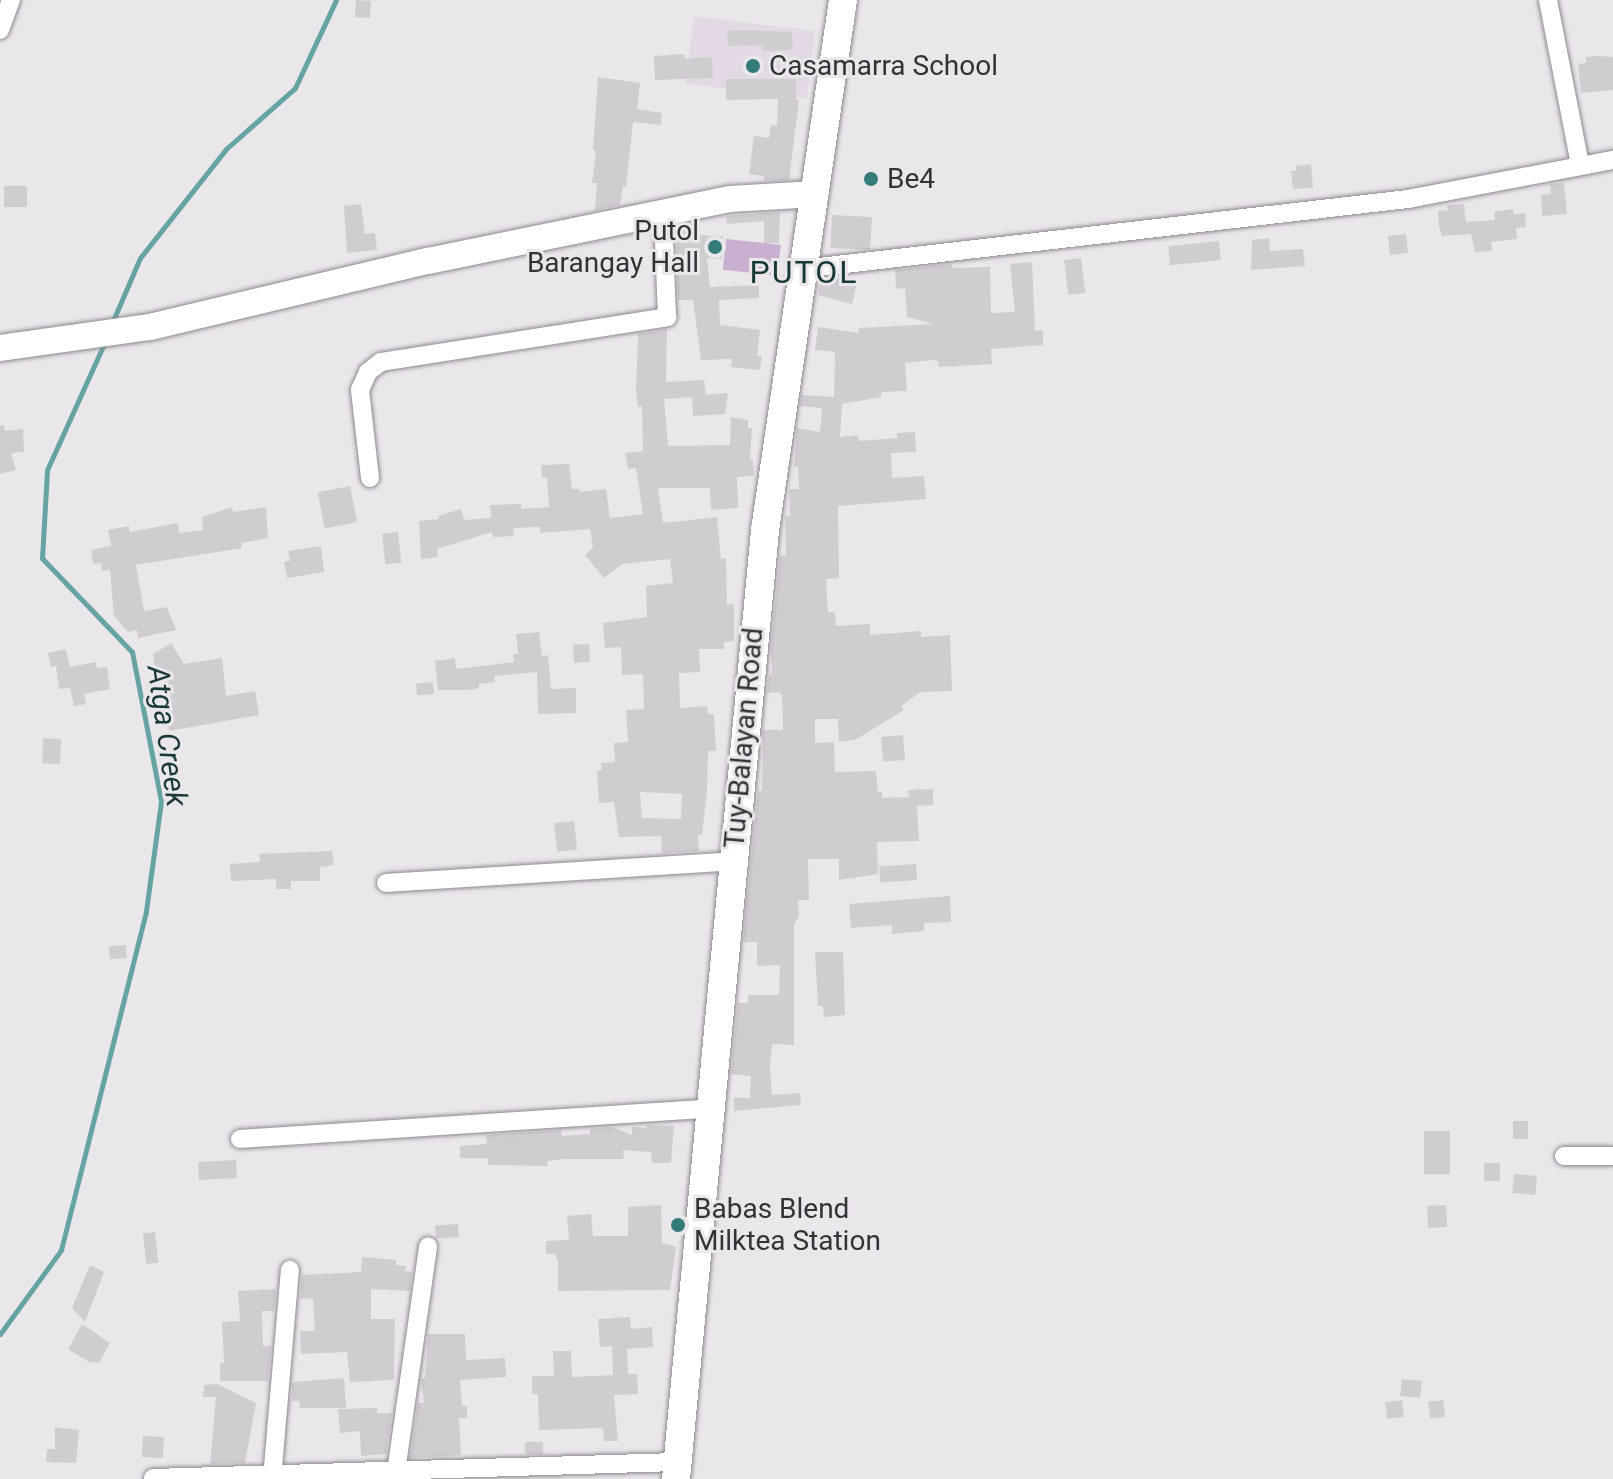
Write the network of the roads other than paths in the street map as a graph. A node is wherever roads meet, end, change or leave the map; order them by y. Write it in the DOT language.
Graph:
graph roads {
  1 [pos="11,0"];
  2 [pos="843,0"];
  3 [pos="1548,0"];
  4 [pos="0,30"];
  5 [pos="1613,160"];
  6 [pos="1580,164"];
  7 [pos="815,194"];
  8 [pos="663,212"];
  9 [pos="802,269"];
  10 [pos="0,348"];
  11 [pos="370,478"];
  12 [pos="732,861"];
  13 [pos="386,883"];
  14 [pos="709,1109"];
  15 [pos="240,1139"];
  16 [pos="1564,1156"];
  17 [pos="1613,1156"];
  18 [pos="428,1246"];
  19 [pos="290,1270"];
  20 [pos="676,1471"];
  21 [pos="517,1473"];
  22 [pos="396,1474"];
  23 [pos="272,1476"];
  24 [pos="153,1478"];
  1 -- 4 [label="street"];
  2 -- 7 [label="main road, Tuy-Balayan Road"];
  3 -- 6 [label="street"];
  5 -- 6 [label="street"];
  6 -- 9 [label="street"];
  7 -- 8 [label="street"];
  7 -- 9 [label="main road, Tuy-Balayan Road"];
  8 -- 10 [label="street"];
  8 -- 11 [label="street"];
  9 -- 12 [label="main road, Tuy-Balayan Road"];
  12 -- 13 [label="street"];
  12 -- 14 [label="main road, Tuy-Balayan Road"];
  14 -- 15 [label="street"];
  14 -- 20 [label="main road, Tuy-Balayan Road"];
  16 -- 17 [label="street"];
  18 -- 22 [label="street"];
  19 -- 23 [label="street"];
  20 -- 21 [label="street"];
  21 -- 22 [label="street"];
  22 -- 23 [label="street"];
  23 -- 24 [label="street"];
}
